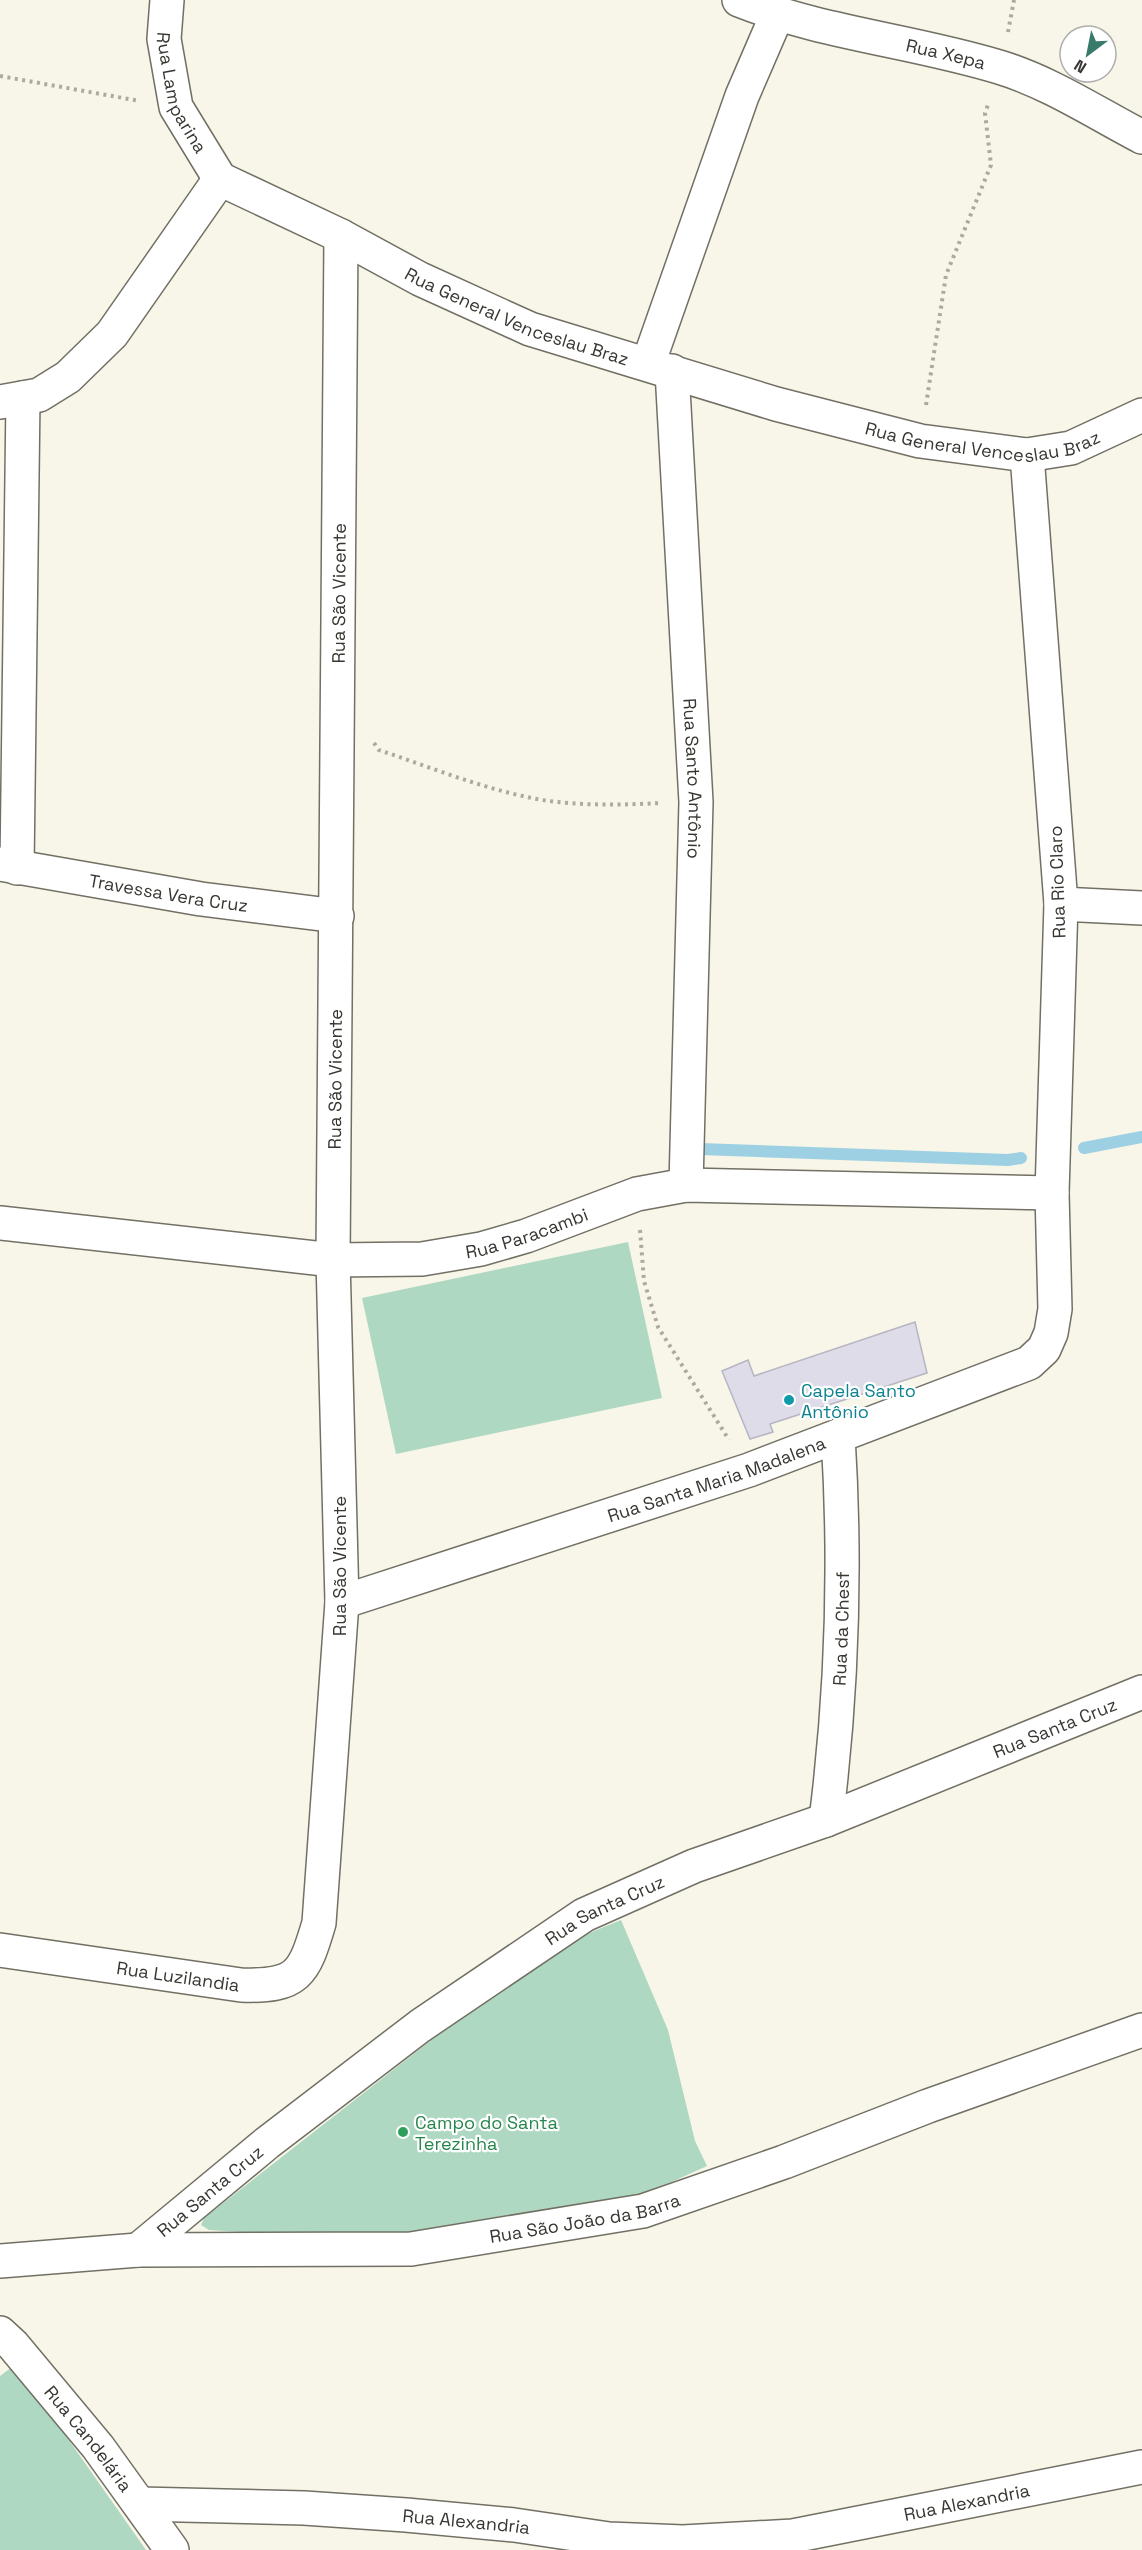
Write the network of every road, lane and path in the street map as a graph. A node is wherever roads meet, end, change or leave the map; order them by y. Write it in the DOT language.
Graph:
graph roads {
  1 [pos="167,0"];
  2 [pos="739,0"];
  3 [pos="1014,0"];
  4 [pos="777,15"];
  5 [pos="1001,67"];
  6 [pos="0,76"];
  7 [pos="176,107"];
  8 [pos="1142,137"];
  9 [pos="220,179"];
  10 [pos="341,236"];
  11 [pos="660,368"];
  12 [pos="11,400"];
  13 [pos="1142,416"];
  14 [pos="920,441"];
  15 [pos="1027,455"];
  16 [pos="372,740"];
  17 [pos="696,802"];
  18 [pos="9,866"];
  19 [pos="1061,904"];
  20 [pos="1142,908"];
  21 [pos="337,916"];
  22 [pos="686,1185"];
  23 [pos="1052,1193"];
  24 [pos="637,1194"];
  25 [pos="0,1222"];
  26 [pos="333,1260"];
  27 [pos="1055,1309"];
  28 [pos="838,1436"];
  29 [pos="749,1470"];
  30 [pos="342,1602"];
  31 [pos="1142,1692"];
  32 [pos="826,1820"];
  33 [pos="319,1923"];
  34 [pos="0,1950"];
  35 [pos="1142,2030"];
  36 [pos="138,2250"];
  37 [pos="0,2261"];
  38 [pos="0,2333"];
  39 [pos="1142,2467"];
  40 [pos="140,2504"];
  41 [pos="517,2537"];
  42 [pos="795,2543"];
  43 [pos="172,2550"];
  1 -- 7 [label="street, Rua Lamparina"];
  2 -- 4 [label="street, Rua Xepa"];
  3 -- 5 [label="path"];
  4 -- 5 [label="street, Rua Xepa"];
  4 -- 11 [label="street"];
  5 -- 8 [label="street, Rua Xepa"];
  5 -- 14 [label="path"];
  6 -- 7 [label="path"];
  7 -- 9 [label="street, Rua Lamparina"];
  9 -- 10 [label="street, Rua General Venceslau Braz"];
  9 -- 12 [label="street"];
  10 -- 11 [label="street, Rua General Venceslau Braz"];
  10 -- 21 [label="street, Rua São Vicente"];
  11 -- 14 [label="street, Rua General Venceslau Braz"];
  11 -- 17 [label="street, Rua Santo Antônio"];
  12 -- 18 [label="street"];
  13 -- 15 [label="street, Rua General Venceslau Braz"];
  14 -- 15 [label="street, Rua General Venceslau Braz"];
  15 -- 19 [label="street, Rua Rio Claro"];
  16 -- 17 [label="path"];
  17 -- 22 [label="street, Rua Santo Antônio"];
  18 -- 21 [label="street, Travessa Vera Cruz"];
  19 -- 20 [label="street"];
  19 -- 23 [label="street, Rua Rio Claro"];
  21 -- 26 [label="street, Rua São Vicente"];
  22 -- 23 [label="street, Rua Paracambi"];
  22 -- 24 [label="street, Rua Paracambi"];
  23 -- 27 [label="street, Rua Rio Claro"];
  24 -- 26 [label="street, Rua Paracambi"];
  24 -- 29 [label="path"];
  25 -- 26 [label="street, Rua Paracambi"];
  26 -- 30 [label="street, Rua São Vicente"];
  27 -- 28 [label="street, Rua Santa Maria Madalena"];
  28 -- 29 [label="street, Rua Santa Maria Madalena"];
  28 -- 32 [label="street, Rua da Chesf"];
  29 -- 30 [label="street, Rua Santa Maria Madalena"];
  30 -- 33 [label="street, Rua São Vicente"];
  31 -- 32 [label="street, Rua Santa Cruz"];
  32 -- 36 [label="street, Rua Santa Cruz"];
  33 -- 34 [label="street, Rua Luzilandia"];
  35 -- 36 [label="street, Rua São João da Barra"];
  36 -- 37 [label="street, Rua São João da Barra"];
  38 -- 40 [label="street, Rua Candelária"];
  39 -- 42 [label="street, Rua Alexandria"];
  40 -- 41 [label="street, Rua Alexandria"];
  40 -- 43 [label="street, Rua Candelária"];
  41 -- 42 [label="street, Rua Alexandria"];
}
